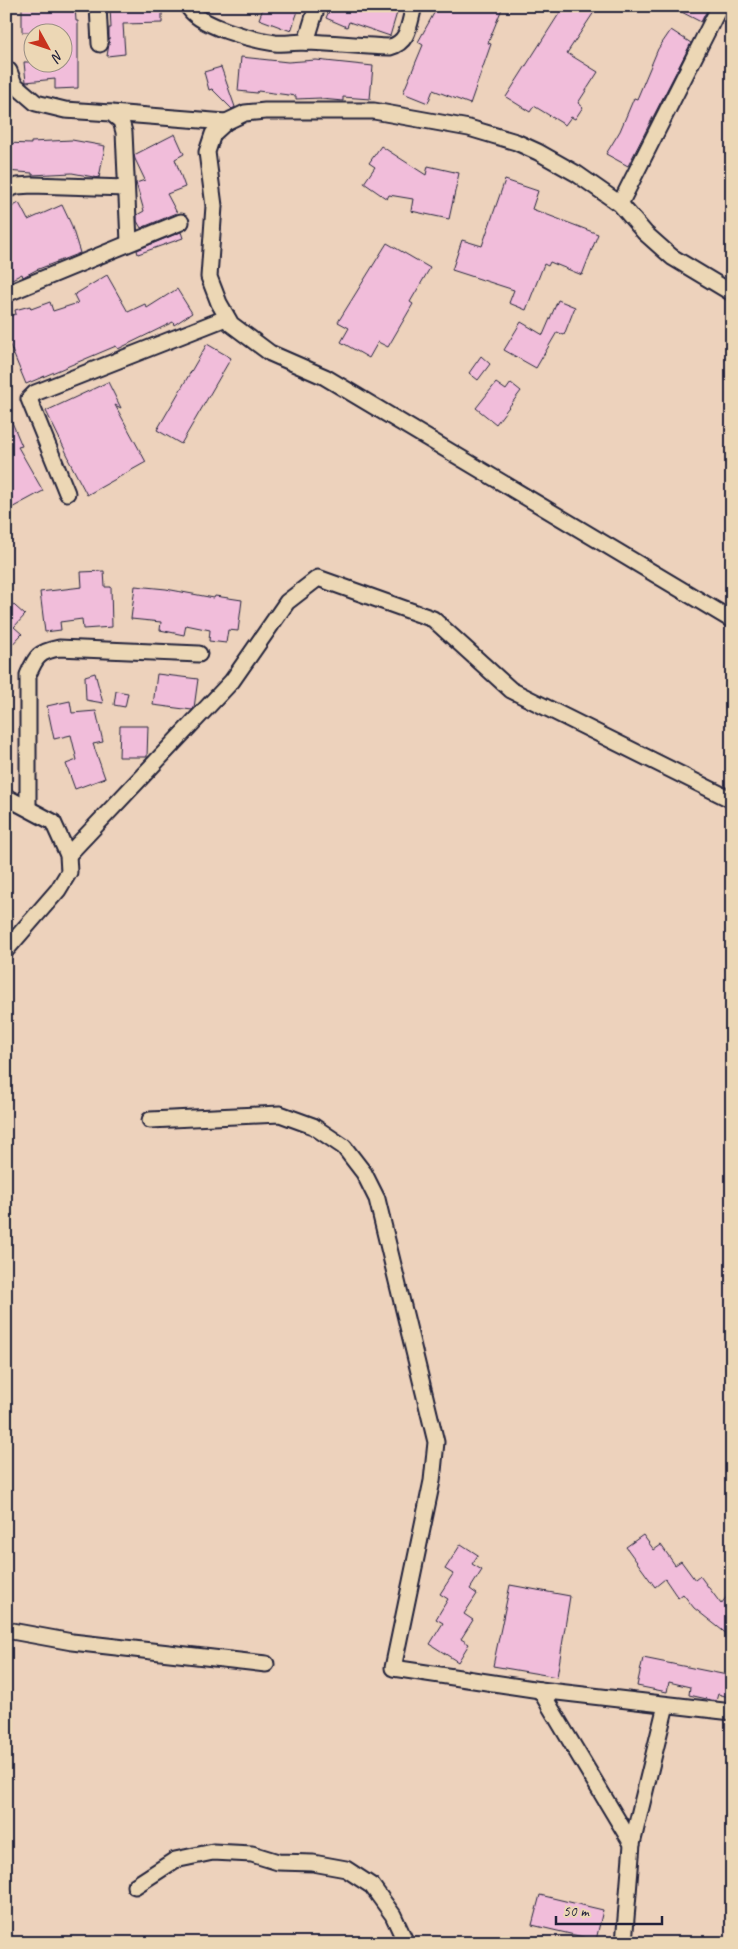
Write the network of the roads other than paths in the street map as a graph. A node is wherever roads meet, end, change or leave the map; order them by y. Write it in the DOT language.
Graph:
graph roads {
  1 [pos="98,6"];
  2 [pos="188,6"];
  3 [pos="317,6"];
  4 [pos="414,6"];
  5 [pos="720,6"];
  6 [pos="306,42"];
  7 [pos="100,44"];
  8 [pos="6,68"];
  9 [pos="10,88"];
  10 [pos="111,113"];
  11 [pos="226,122"];
  12 [pos="126,188"];
  13 [pos="6,190"];
  14 [pos="620,204"];
  15 [pos="181,222"];
  16 [pos="129,242"];
  17 [pos="732,292"];
  18 [pos="6,294"];
  19 [pos="226,318"];
  20 [pos="67,493"];
  21 [pos="732,620"];
  22 [pos="199,654"];
  23 [pos="6,797"];
  24 [pos="732,800"];
  25 [pos="28,808"];
  26 [pos="68,855"];
  27 [pos="6,950"];
  28 [pos="150,1120"];
  29 [pos="6,1630"];
  30 [pos="266,1664"];
  31 [pos="540,1690"];
  32 [pos="666,1705"];
  33 [pos="732,1712"];
  34 [pos="632,1844"];
  35 [pos="136,1886"];
  36 [pos="406,1943"];
  37 [pos="624,1943"];
  1 -- 7 [label="street"];
  2 -- 6 [label="street"];
  3 -- 6 [label="street"];
  4 -- 6 [label="street"];
  5 -- 14 [label="street"];
  8 -- 9 [label="street"];
  9 -- 10 [label="street"];
  10 -- 11 [label="street"];
  10 -- 12 [label="street"];
  11 -- 14 [label="street"];
  11 -- 19 [label="street"];
  12 -- 13 [label="street"];
  12 -- 16 [label="street"];
  14 -- 17 [label="street"];
  15 -- 16 [label="street"];
  16 -- 18 [label="street"];
  19 -- 20 [label="street"];
  19 -- 21 [label="street"];
  22 -- 25 [label="street"];
  23 -- 25 [label="street"];
  24 -- 26 [label="street"];
  25 -- 26 [label="street"];
  26 -- 27 [label="street"];
  28 -- 31 [label="street"];
  29 -- 30 [label="street"];
  31 -- 32 [label="street"];
  31 -- 34 [label="street"];
  32 -- 33 [label="street"];
  32 -- 34 [label="street"];
  34 -- 37 [label="street"];
  35 -- 36 [label="street"];
}
